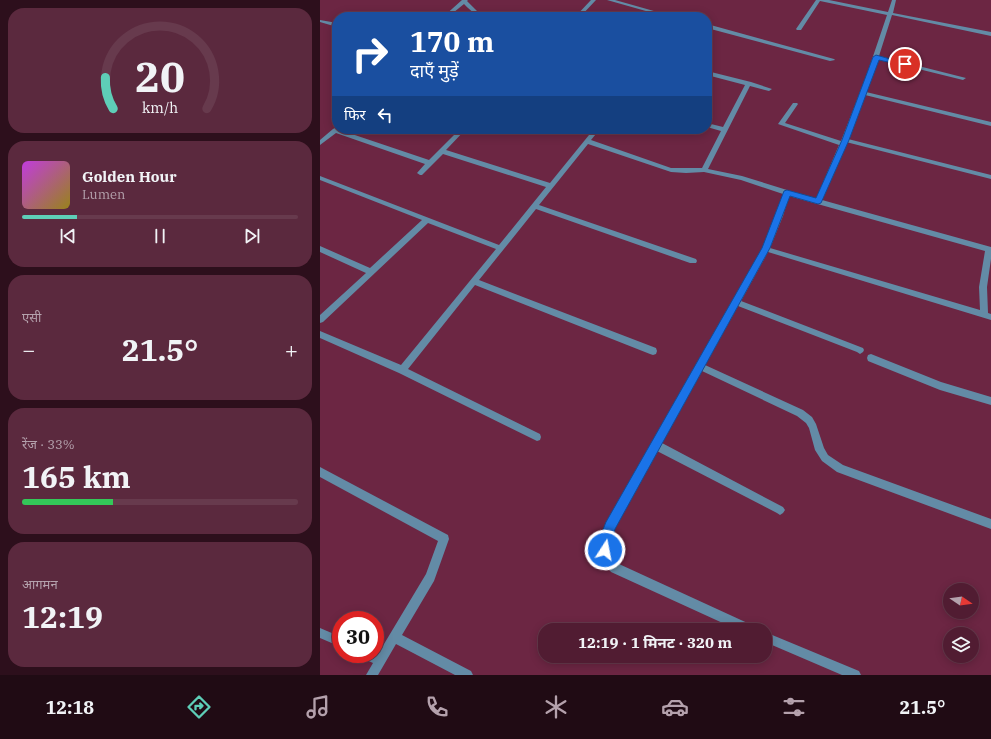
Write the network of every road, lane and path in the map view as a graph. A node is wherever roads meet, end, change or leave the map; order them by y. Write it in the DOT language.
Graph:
graph roads {
  1 [pos="594,0"];
  2 [pos="609,0"];
  3 [pos="818,0"];
  4 [pos="822,0"];
  5 [pos="894,0"];
  6 [pos="465,1"];
  7 [pos="451,12"];
  8 [pos="475,12"];
  9 [pos="582,12"];
  10 [pos="654,12"];
  11 [pos="890,14"];
  12 [pos="320,21"];
  13 [pos="332,24"];
  14 [pos="712,27"];
  15 [pos="799,29"];
  16 [pos="991,34"];
  17 [pos="876,57"];
  18 [pos="832,60"];
  19 [pos="712,74"];
  20 [pos="963,78"];
  21 [pos="749,83"];
  22 [pos="769,89"];
  23 [pos="864,92"];
  24 [pos="795,104"];
  25 [pos="991,124"];
  26 [pos="712,126"];
  27 [pos="725,130"];
  28 [pos="332,132"];
  29 [pos="350,134"];
  30 [pos="458,134"];
  31 [pos="593,134"];
  32 [pos="587,142"];
  33 [pos="844,142"];
  34 [pos="320,143"];
  35 [pos="441,151"];
  36 [pos="430,163"];
  37 [pos="704,170"];
  38 [pos="420,173"];
  39 [pos="991,177"];
  40 [pos="320,178"];
  41 [pos="551,186"];
  42 [pos="787,193"];
  43 [pos="818,201"];
  44 [pos="534,206"];
  45 [pos="427,220"];
  46 [pos="500,248"];
  47 [pos="766,248"];
  48 [pos="320,249"];
  49 [pos="990,250"];
  50 [pos="694,261"];
  51 [pos="371,272"];
  52 [pos="474,281"];
  53 [pos="736,302"];
  54 [pos="988,316"];
  55 [pos="320,320"];
  56 [pos="320,334"];
  57 [pos="860,350"];
  58 [pos="653,351"];
  59 [pos="872,358"];
  60 [pos="700,366"];
  61 [pos="402,370"];
  62 [pos="991,401"];
  63 [pos="537,437"];
  64 [pos="656,445"];
  65 [pos="320,472"];
  66 [pos="780,510"];
  67 [pos="991,524"];
  68 [pos="735,623"];
  69 [pos="320,632"];
  70 [pos="394,637"];
  71 [pos="332,638"];
  72 [pos="772,640"];
  73 [pos="384,653"];
  74 [pos="378,663"];
  75 [pos="372,675"];
  76 [pos="467,675"];
  77 [pos="855,675"];
  1 -- 9 [label="street"];
  2 -- 10 [label="street"];
  3 -- 15 [label="street"];
  4 -- 11 [label="street"];
  5 -- 11 [label="street"];
  6 -- 7 [label="street"];
  6 -- 8 [label="street"];
  11 -- 16 [label="street"];
  11 -- 17 [label="street"];
  12 -- 13 [label="street"];
  14 -- 18 [label="street"];
  17 -- 20 [label="street"];
  17 -- 23 [label="street"];
  19 -- 21 [label="street"];
  21 -- 22 [label="street"];
  21 -- 27 [label="street"];
  23 -- 25 [label="street"];
  23 -- 33 [label="street"];
  24 -- 33 [label="street"];
  26 -- 27 [label="street"];
  27 -- 37 [label="street"];
  28 -- 34 [label="street"];
  29 -- 36 [label="street"];
  30 -- 35 [label="street"];
  31 -- 32 [label="street"];
  32 -- 37 [label="street"];
  32 -- 41 [label="street"];
  33 -- 39 [label="street"];
  33 -- 43 [label="street"];
  35 -- 36 [label="street"];
  35 -- 41 [label="street"];
  36 -- 38 [label="street"];
  37 -- 42 [label="street"];
  40 -- 45 [label="street"];
  41 -- 44 [label="street"];
  42 -- 43 [label="street"];
  42 -- 47 [label="street"];
  43 -- 49 [label="street"];
  44 -- 46 [label="street"];
  44 -- 50 [label="street"];
  45 -- 46 [label="street"];
  45 -- 51 [label="street"];
  46 -- 52 [label="street"];
  47 -- 53 [label="street"];
  47 -- 54 [label="street"];
  48 -- 51 [label="street"];
  49 -- 54 [label="street"];
  51 -- 55 [label="street"];
  52 -- 58 [label="street"];
  52 -- 61 [label="street"];
  53 -- 57 [label="street"];
  53 -- 60 [label="street"];
  56 -- 61 [label="street"];
  59 -- 62 [label="street"];
  60 -- 64 [label="street"];
  60 -- 67 [label="street"];
  61 -- 63 [label="street"];
  64 -- 66 [label="street"];
  64 -- 68 [label="street"];
  65 -- 70 [label="street"];
  69 -- 71 [label="street"];
  70 -- 73 [label="street"];
  70 -- 76 [label="street"];
  72 -- 77 [label="street"];
  74 -- 75 [label="street"];
}
